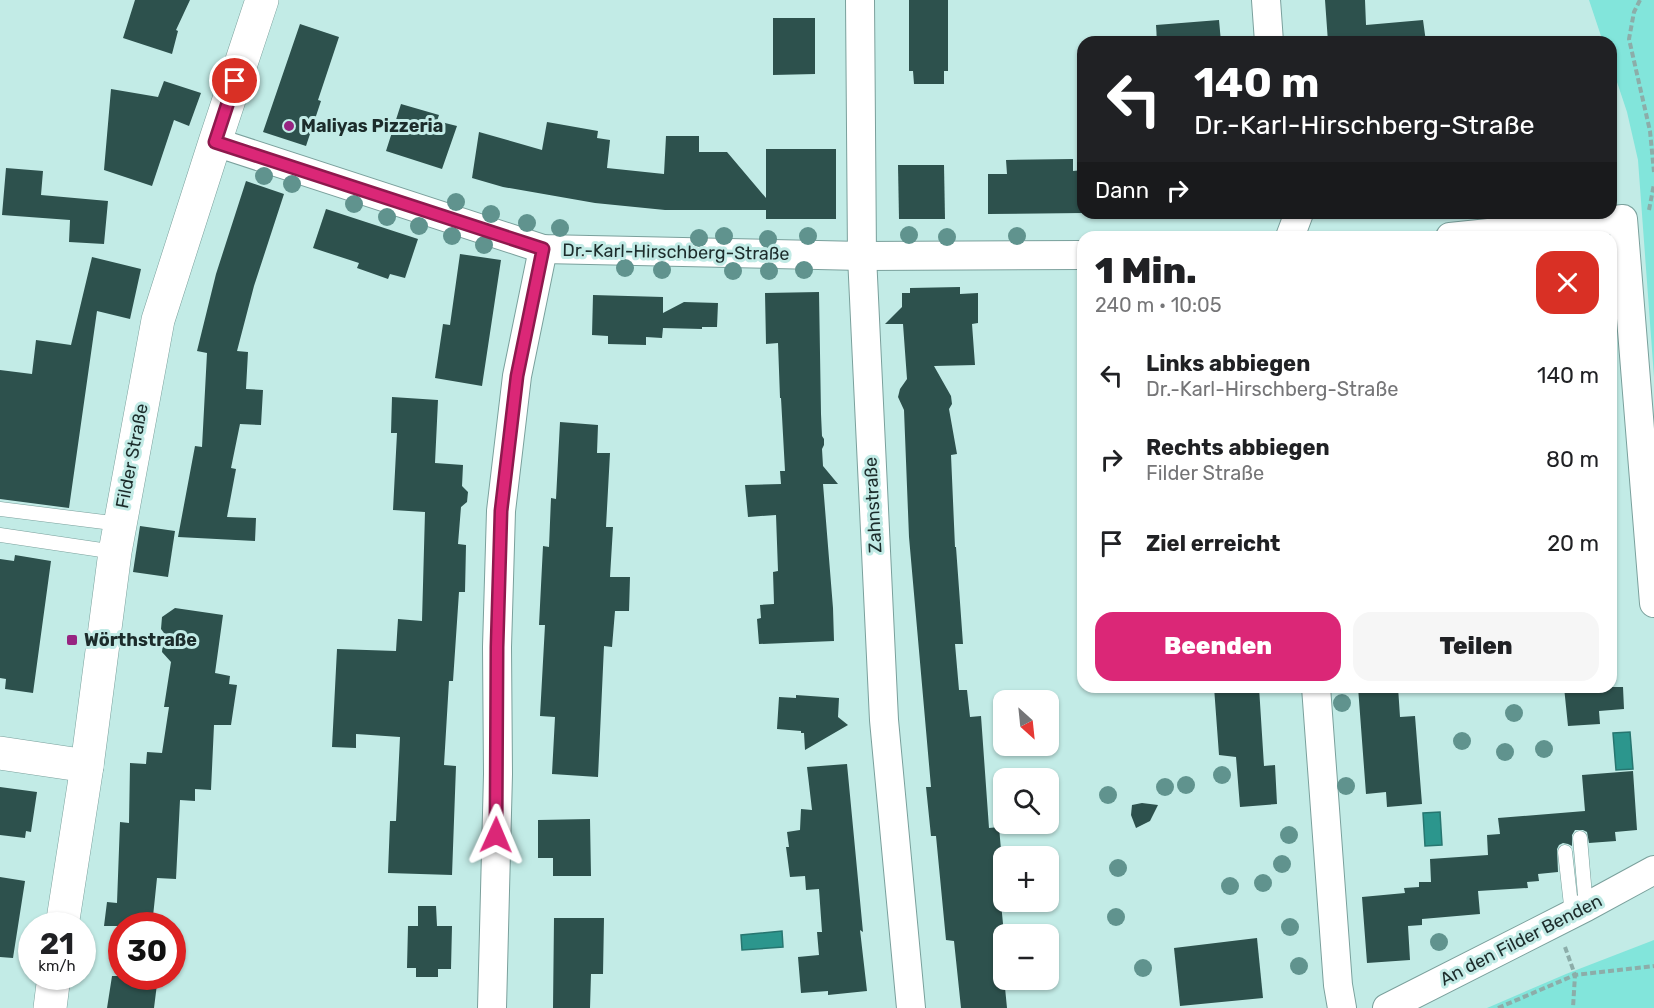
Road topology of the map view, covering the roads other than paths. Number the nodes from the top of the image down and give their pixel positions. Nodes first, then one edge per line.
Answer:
1 (262, 0) edge
2 (860, 0) edge
3 (1266, 0) edge
4 (1269, 36) edge
5 (215, 142) junction
6 (1509, 231) edge
7 (543, 249) junction
8 (1077, 255) edge
9 (862, 256) junction
10 (0, 509) edge
11 (0, 535) edge
12 (117, 538) junction
13 (1654, 603) edge
14 (1316, 693) edge
15 (0, 753) edge
16 (87, 766) junction
17 (1580, 838) dead end
18 (1565, 852) dead end
19 (1654, 870) edge
20 (1579, 911) junction
21 (64, 912) edge
22 (52, 990) edge
23 (50, 1008) edge
24 (492, 1008) edge
25 (911, 1008) edge
26 (1342, 1008) edge
27 (1387, 1008) edge

1 - 5 street, Filder Straße
2 - 9 street, Zahnstraße
3 - 4 street
5 - 7 street, Dr.-Karl-Hirschberg-Straße
5 - 12 street, Filder Straße
6 - 13 street
7 - 9 street, Dr.-Karl-Hirschberg-Straße
7 - 24 street
8 - 9 street, Dr.-Karl-Hirschberg-Straße
9 - 25 street, Zahnstraße
10 - 12 lane
11 - 12 lane
12 - 16 street, Filder Straße
14 - 26 street
15 - 16 street
16 - 21 street, Filder Straße
17 - 20 lane
18 - 20 lane
19 - 20 street, An den Filder Benden
20 - 27 street, An den Filder Benden
22 - 23 street

